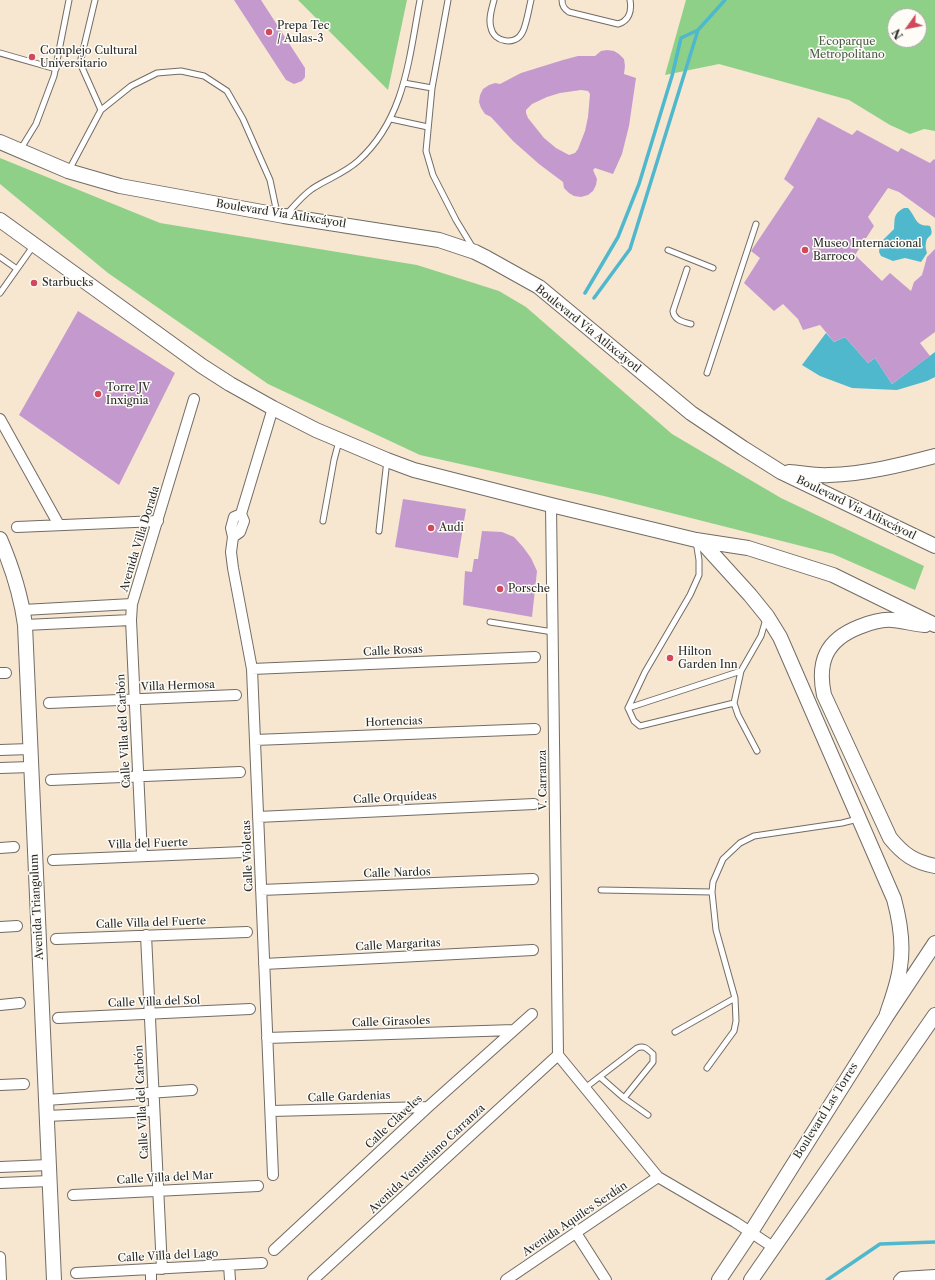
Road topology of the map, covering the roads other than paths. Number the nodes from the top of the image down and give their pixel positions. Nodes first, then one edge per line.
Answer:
1 (69, 0) edge
2 (95, 0) edge
3 (420, 0) edge
4 (448, 0) edge
5 (494, 0) edge
6 (531, 0) edge
7 (562, 0) edge
8 (630, 0) edge
9 (0, 53) edge
10 (56, 69) junction
11 (404, 84) junction
12 (432, 88) junction
13 (101, 110) junction
14 (391, 119) junction
15 (428, 127) junction
16 (0, 142) edge
17 (19, 151) junction
18 (68, 171) junction
19 (281, 215) junction
20 (0, 220) edge
21 (756, 224) dead end
22 (34, 245) junction
23 (668, 250) dead end
24 (475, 252) junction
25 (0, 257) edge
26 (17, 268) junction
27 (713, 268) dead end
28 (687, 269) dead end
29 (0, 293) edge
30 (691, 324) dead end
31 (707, 373) dead end
32 (194, 399) dead end
33 (273, 408) junction
34 (0, 419) edge
35 (339, 441) junction
36 (935, 456) edge
37 (387, 460) junction
38 (781, 472) junction
39 (551, 506) junction
40 (158, 521) junction
41 (323, 521) dead end
42 (59, 525) junction
43 (17, 527) dead end
44 (380, 531) dead end
45 (0, 539) edge
46 (699, 541) junction
47 (935, 546) edge
48 (132, 604) junction
49 (23, 610) junction
50 (767, 616) junction
51 (131, 620) junction
52 (490, 622) dead end
53 (25, 625) junction
54 (935, 626) edge
55 (553, 632) junction
56 (536, 657) dead end
57 (252, 669) junction
58 (741, 671) junction
59 (236, 695) dead end
60 (135, 699) junction
61 (49, 703) dead end
62 (734, 703) junction
63 (628, 708) junction
64 (535, 729) dead end
65 (255, 740) junction
66 (30, 748) junction
67 (0, 750) edge
68 (757, 751) dead end
69 (31, 767) junction
70 (0, 768) edge
71 (240, 772) dead end
72 (138, 776) junction
73 (51, 780) dead end
74 (534, 804) dead end
75 (258, 817) junction
76 (859, 819) junction
77 (14, 847) dead end
78 (0, 848) edge
79 (243, 852) dead end
80 (142, 856) junction
81 (53, 860) dead end
82 (935, 866) edge
83 (533, 879) dead end
84 (261, 890) junction
85 (601, 890) dead end
86 (712, 892) junction
87 (17, 926) dead end
88 (0, 927) edge
89 (247, 932) dead end
90 (146, 935) junction
91 (56, 939) dead end
92 (935, 943) edge
93 (532, 950) dead end
94 (264, 964) junction
95 (736, 998) junction
96 (20, 1003) dead end
97 (0, 1005) edge
98 (250, 1009) dead end
99 (150, 1014) junction
100 (532, 1014) dead end
101 (935, 1015) edge
102 (886, 1017) junction
103 (58, 1018) dead end
104 (514, 1030) junction
105 (674, 1032) dead end
106 (935, 1032) edge
107 (268, 1038) junction
108 (916, 1043) junction
109 (558, 1055) junction
110 (707, 1068) dead end
111 (600, 1077) junction
112 (24, 1084) dead end
113 (0, 1085) edge
114 (585, 1088) junction
115 (192, 1090) dead end
116 (153, 1092) junction
117 (624, 1098) junction
118 (46, 1100) junction
119 (428, 1107) junction
120 (154, 1111) junction
121 (271, 1111) junction
122 (648, 1115) dead end
123 (47, 1116) junction
124 (49, 1165) junction
125 (0, 1167) edge
126 (273, 1175) dead end
127 (658, 1177) junction
128 (50, 1181) junction
129 (0, 1183) edge
130 (258, 1186) dead end
131 (158, 1191) junction
132 (73, 1195) dead end
133 (751, 1232) junction
134 (576, 1233) junction
135 (773, 1247) junction
136 (274, 1250) dead end
137 (0, 1256) edge
138 (262, 1263) dead end
139 (229, 1265) junction
140 (151, 1269) junction
141 (162, 1269) junction
142 (76, 1273) dead end
143 (935, 1275) edge
144 (1, 1280) edge
145 (54, 1280) edge
146 (151, 1280) edge
147 (230, 1280) edge
148 (313, 1280) edge
149 (506, 1280) edge
150 (606, 1280) edge
151 (719, 1280) edge
152 (751, 1280) edge
153 (899, 1280) edge

1 - 10 lane
2 - 13 lane
3 - 11 lane
4 - 12 lane
5 - 6 lane
7 - 8 lane
9 - 10 lane
10 - 17 lane
11 - 12 lane
11 - 14 lane
12 - 15 lane
13 - 18 lane
13 - 19 lane
14 - 15 lane
14 - 19 lane
15 - 24 lane
16 - 17 main road, Boulevard Vía Atlixcáyotl
17 - 18 main road, Boulevard Vía Atlixcáyotl
18 - 19 main road, Boulevard Vía Atlixcáyotl
19 - 24 main road, Boulevard Vía Atlixcáyotl
20 - 22 main road
21 - 31 lane
22 - 26 lane
22 - 33 main road
23 - 27 lane
24 - 38 main road, Boulevard Vía Atlixcáyotl
25 - 26 lane
26 - 29 lane
28 - 30 lane
32 - 40 street, Avenida Villa Dorada
33 - 35 main road
33 - 57 street, Calle Violetas
34 - 42 street
35 - 37 main road
35 - 41 lane
36 - 38 main road
37 - 39 main road
37 - 44 lane
38 - 47 main road, Boulevard Vía Atlixcáyotl
39 - 46 main road
39 - 55 street, V. Carranza
40 - 42 street
40 - 48 street, Avenida Villa Dorada
42 - 43 street
45 - 49 main road, Avenida Triangulum
46 - 50 main road
46 - 54 main road
46 - 63 lane
48 - 49 street, Avenida Villa Dorada
48 - 51 street, Calle Villa del Carbón
49 - 53 main road, Avenida Triangulum
50 - 58 lane
50 - 76 main road
51 - 53 street
51 - 60 street, Calle Villa del Carbón
52 - 55 lane
53 - 66 main road, Avenida Triangulum
54 - 82 main road
55 - 109 street, V. Carranza
56 - 57 street, Calle Rosas
57 - 65 street, Calle Violetas
58 - 62 lane
58 - 63 lane
59 - 60 street, Villa Hermosa
60 - 61 street, Villa Hermosa
60 - 72 street, Calle Villa del Carbón
62 - 63 lane
62 - 68 lane
64 - 65 street, Hortencias
65 - 75 street, Calle Violetas
66 - 67 street
66 - 69 main road, Avenida Triangulum
69 - 70 street
69 - 118 main road, Avenida Triangulum
71 - 72 street
72 - 73 street
72 - 80 street, Calle Villa del Carbón
74 - 75 street, Calle Orquídeas
75 - 84 street, Calle Violetas
76 - 86 lane
76 - 102 main road
77 - 78 street
79 - 80 street, Villa del Fuerte
80 - 81 street, Villa del Fuerte
83 - 84 street, Calle Nardos
84 - 94 street, Calle Violetas
85 - 86 lane
86 - 95 lane
87 - 88 street
89 - 90 street, Calle Villa del Fuerte
90 - 91 street, Calle Villa del Fuerte
90 - 99 street, Calle Villa del Carbón
92 - 102 main road, Boulevard Las Torres
93 - 94 street, Calle Margaritas
94 - 107 street, Calle Violetas
95 - 105 lane
95 - 110 lane
96 - 97 street
98 - 99 street, Calle Villa del Sol
99 - 103 street, Calle Villa del Sol
99 - 116 street, Calle Villa del Carbón
100 - 104 street, Calle Claveles
101 - 108 main road
102 - 133 main road, Boulevard Las Torres
104 - 107 street, Calle Girasoles
104 - 119 street, Calle Claveles
106 - 108 main road
107 - 121 street, Calle Violetas
108 - 135 main road
109 - 114 street
109 - 148 street, Avenida Venustiano Carranza
111 - 114 lane
111 - 117 lane
111 - 117 lane
112 - 113 street
114 - 127 street
115 - 116 street
116 - 118 street
116 - 120 street, Calle Villa del Carbón
117 - 122 lane
118 - 123 main road, Avenida Triangulum
119 - 121 street, Calle Gardenias
119 - 136 street, Calle Claveles
120 - 123 street
120 - 131 street, Calle Villa del Carbón
121 - 126 street, Calle Violetas
123 - 124 main road, Avenida Triangulum
124 - 125 street
124 - 128 main road, Avenida Triangulum
127 - 133 street
127 - 134 street, Avenida Aquiles Serdán
128 - 129 street
128 - 145 main road, Avenida Triangulum
130 - 131 street, Calle Villa del Mar
131 - 132 street, Calle Villa del Mar
131 - 141 street, Calle Villa del Carbón
133 - 135 street
133 - 151 main road, Boulevard Las Torres
134 - 149 street, Avenida Aquiles Serdán
134 - 150 street
135 - 152 main road
137 - 144 street
138 - 139 street, Calle Villa del Lago
139 - 141 street, Calle Villa del Lago
139 - 147 street
140 - 141 street, Calle Villa del Lago
140 - 142 street, Calle Villa del Lago
140 - 146 street
143 - 153 street

